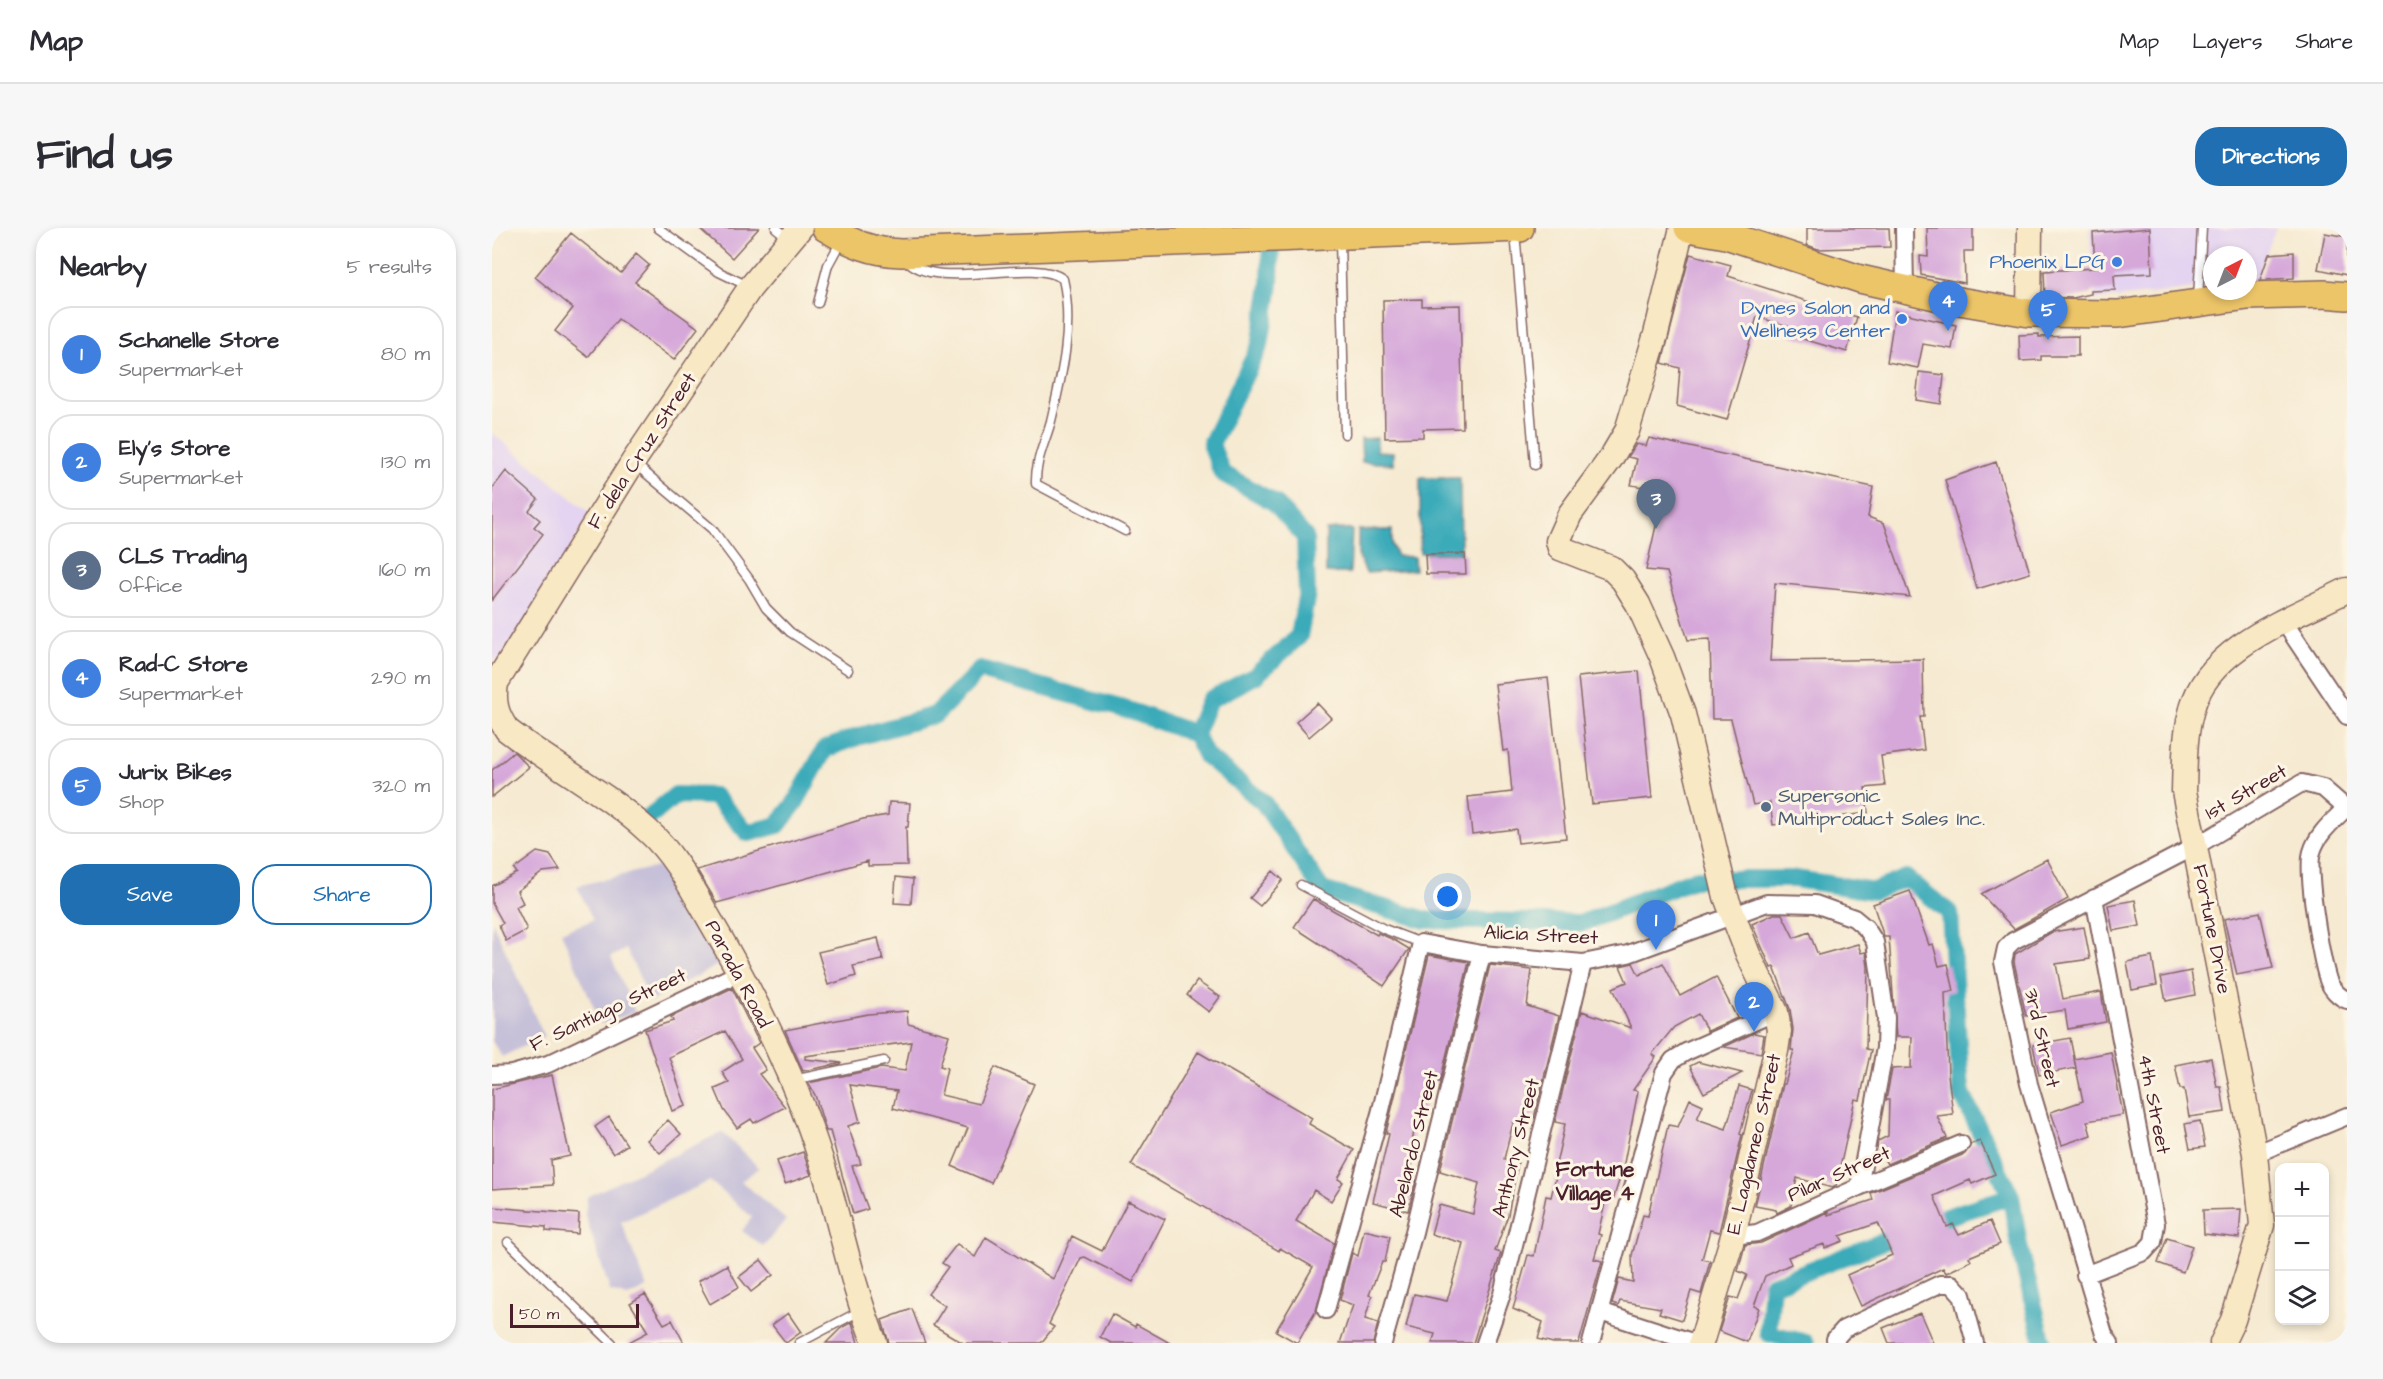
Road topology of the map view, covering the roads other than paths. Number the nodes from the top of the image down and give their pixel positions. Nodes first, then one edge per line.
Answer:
1 (658, 228) edge
2 (1515, 228) edge
3 (1520, 228) edge
4 (1682, 228) edge
5 (1688, 228) edge
6 (1904, 228) edge
7 (2030, 228) edge
8 (2202, 228) edge
9 (789, 232) edge
10 (834, 233) edge
11 (1333, 234) edge
12 (901, 253) junction
13 (750, 288) junction
14 (1905, 290) junction
15 (2347, 296) edge
16 (818, 303) dead end
17 (2198, 303) junction
18 (2029, 313) junction
19 (1345, 434) dead end
20 (633, 462) junction
21 (1535, 465) dead end
22 (1125, 531) dead end
23 (2347, 590) edge
24 (2284, 622) junction
25 (848, 670) dead end
26 (494, 681) edge
27 (2347, 716) edge
28 (2346, 808) edge
29 (2196, 846) junction
30 (1301, 885) dead end
31 (2094, 898) junction
32 (1729, 906) junction
33 (1421, 943) junction
34 (1482, 954) junction
35 (1583, 963) junction
36 (739, 973) junction
37 (2347, 1000) edge
38 (1776, 1012) junction
39 (884, 1060) dead end
40 (492, 1075) edge
41 (790, 1081) junction
42 (2347, 1116) edge
43 (1961, 1144) dead end
44 (2255, 1154) junction
45 (1859, 1187) junction
46 (1733, 1236) junction
47 (508, 1242) dead end
48 (2085, 1275) junction
49 (864, 1309) junction
50 (1326, 1310) dead end
51 (1600, 1312) junction
52 (612, 1343) edge
53 (799, 1343) edge
54 (875, 1343) edge
55 (1383, 1343) edge
56 (1485, 1343) edge
57 (1591, 1343) edge
58 (1695, 1343) edge
59 (1701, 1343) edge
60 (1836, 1343) edge
61 (1975, 1343) edge
62 (2110, 1343) edge
63 (2222, 1343) edge

1 - 13 lane
2 - 3 main road
2 - 11 main road
2 - 21 lane
4 - 32 street, E. Lagdameo Street
5 - 14 main road
6 - 14 street
7 - 18 street
8 - 17 lane
9 - 13 street, F. dela Cruz Street
10 - 12 main road
10 - 16 lane
11 - 12 main road
11 - 19 lane
12 - 22 lane
13 - 20 street, F. dela Cruz Street
14 - 18 main road
15 - 17 main road
17 - 18 main road
20 - 25 lane
20 - 26 street, F. dela Cruz Street
23 - 24 street, Fortune Drive
24 - 27 street
24 - 29 street, Fortune Drive
26 - 36 street, Parada Road
28 - 29 street, 1st Street
28 - 37 street
29 - 31 street, 3rd Street
29 - 44 street, Fortune Drive
30 - 33 lane
31 - 48 street, 4th Street
31 - 48 street, 3rd Street
32 - 35 street, Alicia Street
32 - 38 street, E. Lagdameo Street
32 - 45 street, Alicia Street
33 - 34 street, Alicia Street
33 - 50 street
34 - 35 street, Alicia Street
34 - 55 street, Abelardo Street
35 - 56 street, Anthony Street
36 - 40 street, F. Santiago Street
36 - 41 street, Parada Road
38 - 46 street, E. Lagdameo Street
38 - 51 street
39 - 41 lane
41 - 49 street, Parada Road
42 - 44 street
43 - 45 street, Pilar Street
44 - 63 street, Fortune Drive
45 - 46 street, Pilar Street
46 - 59 street, E. Lagdameo Street
47 - 52 lane
48 - 62 street, 3rd Street
49 - 53 lane
49 - 54 street, Parada Road
51 - 57 street
51 - 58 street
60 - 61 street

